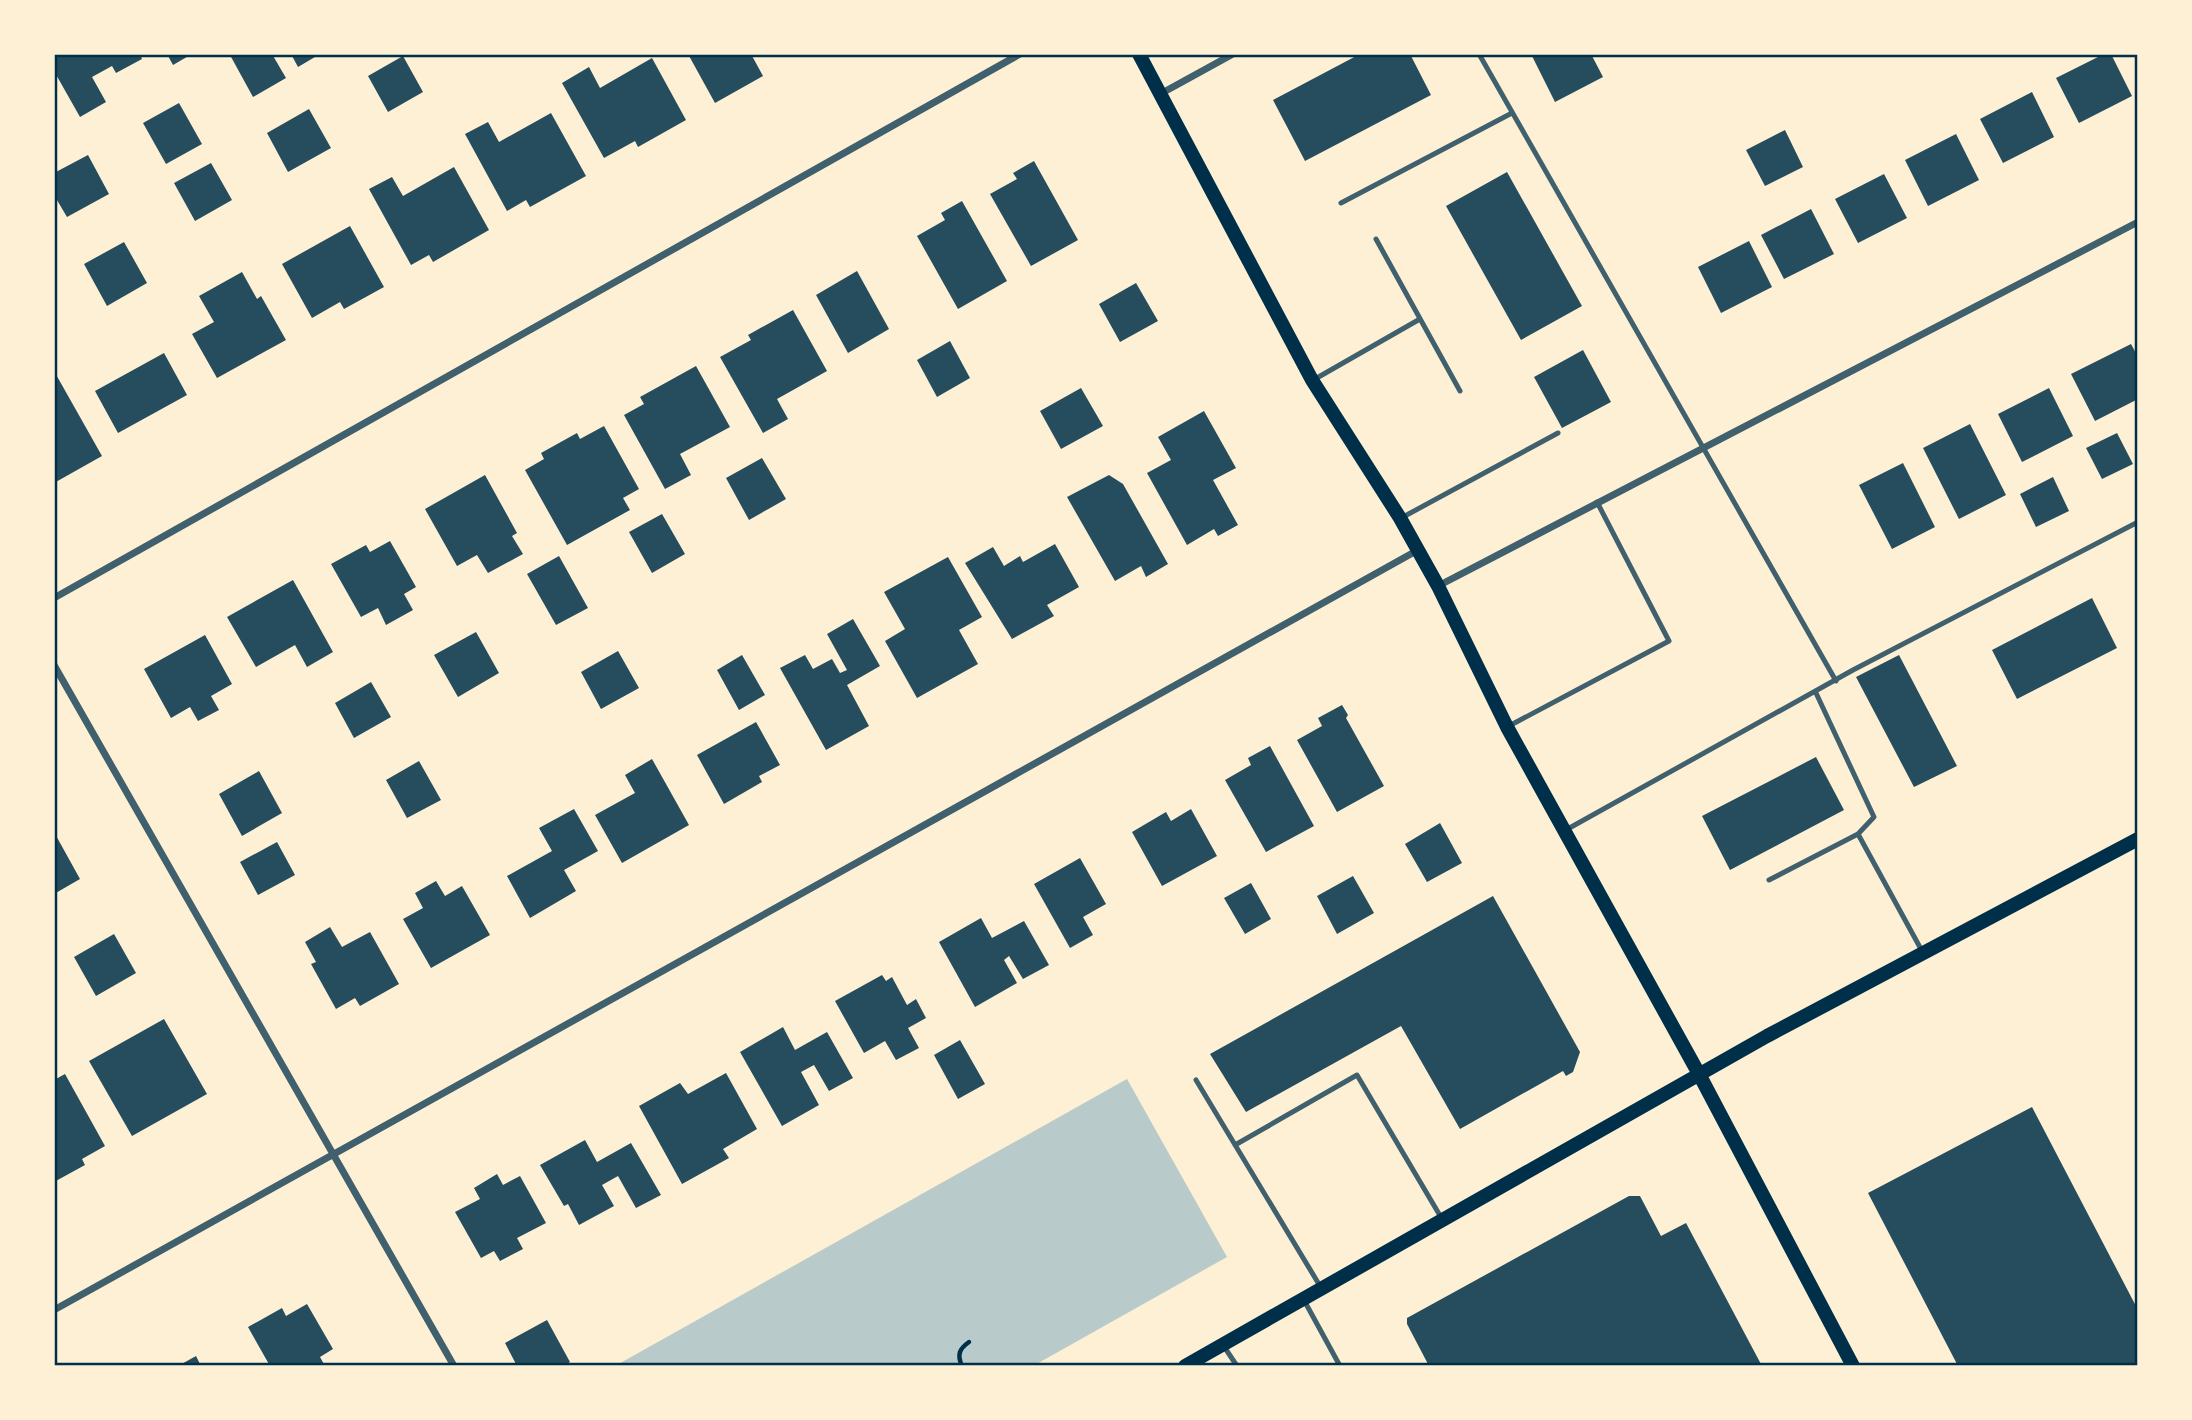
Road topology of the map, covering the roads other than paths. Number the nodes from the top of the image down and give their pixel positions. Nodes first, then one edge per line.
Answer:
1 (1020, 54) edge
2 (1139, 54) edge
3 (1233, 54) edge
4 (1479, 54) edge
5 (1162, 93) junction
6 (1512, 113) junction
7 (1340, 203) dead end
8 (2138, 222) edge
9 (1376, 239) dead end
10 (1420, 319) junction
11 (1312, 380) junction
12 (1460, 391) dead end
13 (1558, 433) dead end
14 (1703, 446) junction
15 (1597, 502) junction
16 (1400, 519) junction
17 (2138, 522) edge
18 (1418, 550) junction
19 (1438, 586) junction
20 (54, 597) edge
21 (54, 666) edge
22 (1836, 681) junction
23 (1816, 693) junction
24 (1507, 727) junction
25 (1564, 831) junction
26 (1858, 834) junction
27 (2138, 839) edge
28 (1769, 880) dead end
29 (1924, 954) junction
30 (1699, 1074) junction
31 (1196, 1080) dead end
32 (1235, 1145) junction
33 (333, 1154) junction
34 (1444, 1221) junction
35 (1321, 1289) junction
36 (1303, 1299) junction
37 (54, 1310) edge
38 (1223, 1345) junction
39 (454, 1366) edge
40 (1185, 1366) edge
41 (1237, 1366) edge
42 (1340, 1366) edge
43 (1853, 1366) edge

1 - 20 street
2 - 5 main road
3 - 5 street
4 - 6 lane
5 - 11 main road
6 - 7 lane
6 - 14 lane
8 - 14 street
9 - 10 lane
10 - 11 lane
10 - 12 lane
11 - 16 main road
13 - 16 lane
14 - 15 street
14 - 22 lane
15 - 19 street
15 - 24 lane
16 - 18 main road
17 - 22 lane
18 - 19 main road
18 - 33 street
19 - 24 main road
21 - 33 street
22 - 23 lane
23 - 25 lane
23 - 26 lane
24 - 25 main road
25 - 30 main road
26 - 28 lane
26 - 29 lane
27 - 29 main road
29 - 30 main road
30 - 34 main road
30 - 43 main road
31 - 32 lane
32 - 34 lane
32 - 35 lane
33 - 37 street
33 - 39 street
34 - 35 main road
35 - 36 main road
36 - 38 main road
36 - 42 lane
38 - 40 main road
38 - 41 lane

